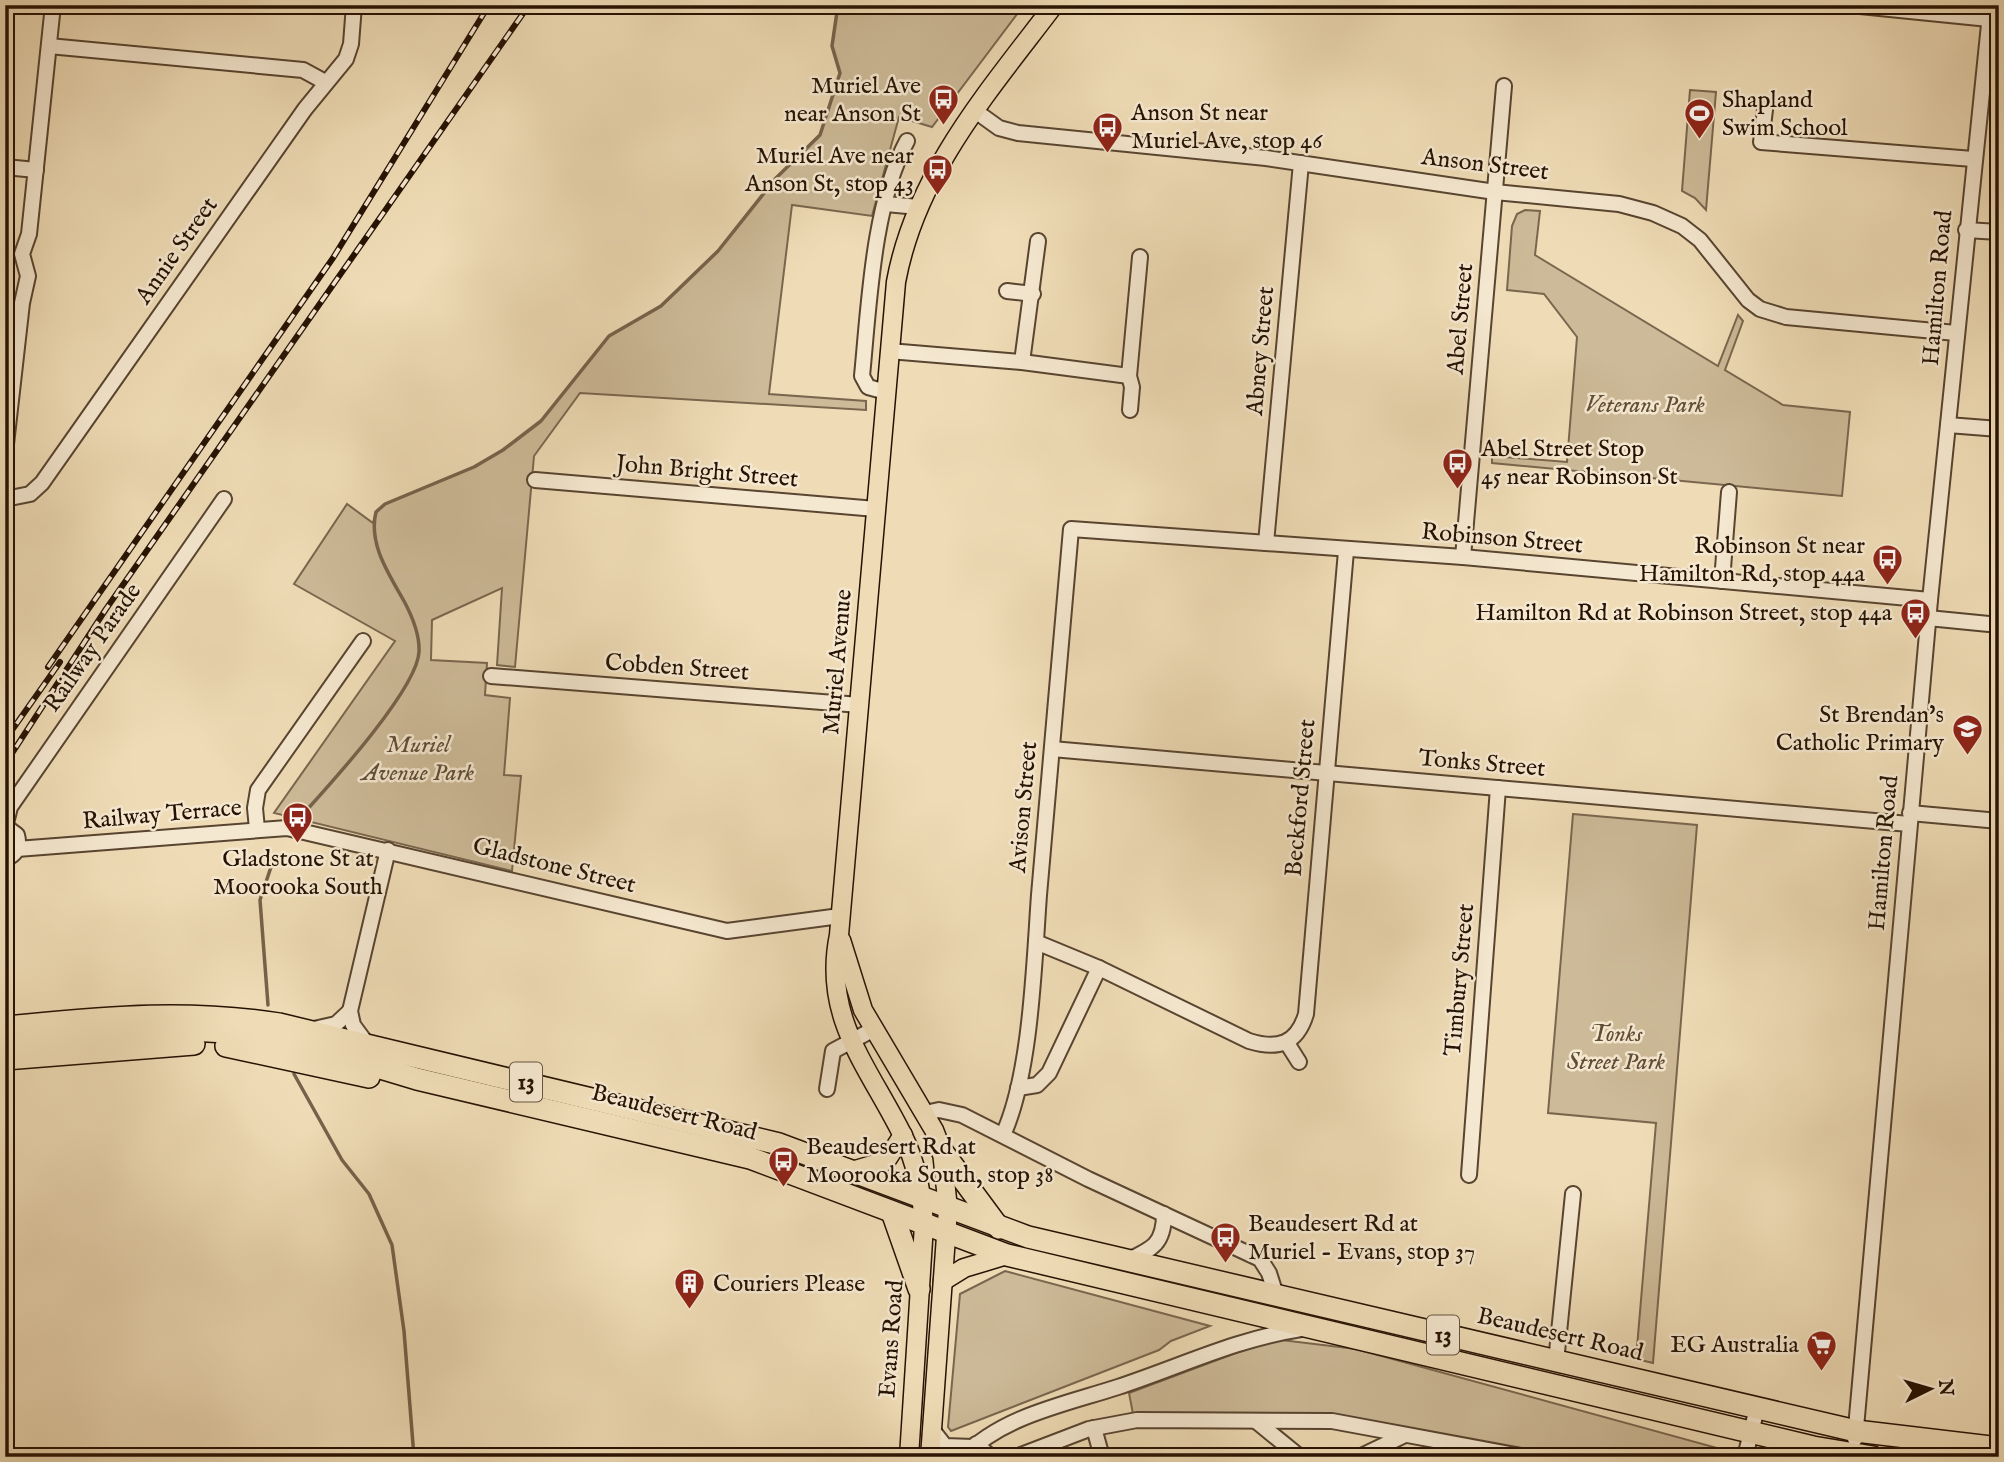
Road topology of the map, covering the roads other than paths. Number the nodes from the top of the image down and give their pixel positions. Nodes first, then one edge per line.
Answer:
1 (53, 5) edge
2 (354, 5) edge
3 (1054, 5) edge
4 (1850, 5) edge
5 (1990, 12) edge
6 (49, 46) junction
7 (325, 82) junction
8 (1504, 86) dead end
9 (974, 110) junction
10 (1765, 110) dead end
11 (907, 141) dead end
12 (1973, 159) junction
13 (1301, 163) junction
14 (5, 167) edge
15 (36, 170) junction
16 (1495, 192) junction
17 (886, 204) junction
18 (918, 207) junction
19 (1966, 230) junction
20 (1999, 232) edge
21 (1038, 241) dead end
22 (1140, 257) dead end
23 (1006, 291) dead end
24 (1033, 294) junction
25 (1956, 333) junction
26 (889, 351) junction
27 (1022, 362) junction
28 (1129, 376) junction
29 (886, 392) junction
30 (1129, 410) dead end
31 (1948, 425) junction
32 (1999, 429) edge
33 (5, 453) edge
34 (535, 480) dead end
35 (1729, 492) dead end
36 (5, 499) edge
37 (224, 499) dead end
38 (876, 509) junction
39 (1071, 529) joint
40 (1266, 543) junction
41 (1346, 551) junction
42 (1463, 557) junction
43 (1722, 580) junction
44 (1930, 600) junction
45 (1928, 618) junction
46 (1999, 625) edge
47 (363, 641) dead end
48 (491, 676) dead end
49 (860, 705) junction
50 (1052, 749) junction
51 (1326, 773) junction
52 (1498, 788) junction
53 (1910, 818) junction
54 (1999, 821) edge
55 (5, 827) edge
56 (257, 829) junction
57 (17, 849) junction
58 (388, 850) junction
59 (5, 859) edge
60 (841, 916) junction
61 (839, 935) junction
62 (1035, 942) junction
63 (1100, 968) junction
64 (350, 1011) junction
65 (5, 1027) edge
66 (874, 1029) junction
67 (303, 1035) junction
68 (850, 1041) junction
69 (5, 1042) edge
70 (1287, 1043) junction
71 (367, 1044) junction
72 (5, 1059) edge
73 (1299, 1062) dead end
74 (417, 1079) junction
75 (1018, 1088) junction
76 (827, 1089) dead end
77 (925, 1113) junction
78 (903, 1135) junction
79 (1003, 1135) junction
80 (942, 1151) junction
81 (852, 1171) junction
82 (1469, 1175) dead end
83 (1573, 1194) dead end
84 (922, 1199) junction
85 (948, 1209) junction
86 (892, 1212) junction
87 (1164, 1214) junction
88 (924, 1225) junction
89 (999, 1228) junction
90 (947, 1234) junction
91 (1007, 1255) junction
92 (1128, 1260) junction
93 (943, 1281) junction
94 (919, 1289) junction
95 (1276, 1295) junction
96 (1316, 1327) junction
97 (1556, 1362) junction
98 (1757, 1408) junction
99 (1256, 1421) junction
100 (931, 1428) junction
101 (1094, 1428) junction
102 (1856, 1431) junction
103 (1752, 1432) junction
104 (1406, 1434) junction
105 (1999, 1448) edge
106 (968, 1452) edge
107 (1863, 1455) edge
108 (1522, 1456) edge
109 (909, 1457) edge
110 (930, 1457) edge
111 (991, 1457) edge
112 (1016, 1457) edge
113 (1102, 1457) edge
114 (1300, 1457) edge
115 (1359, 1457) edge
116 (1745, 1457) edge

1 - 6 street
2 - 7 street, Annie Street
3 - 9 main road, Muriel Avenue
4 - 5 street
5 - 12 street, Hamilton Road
6 - 7 street
6 - 15 street
7 - 36 street, Annie Street
8 - 16 street, Abel Street
9 - 13 street, Anson Street
9 - 18 main road, Muriel Avenue
10 - 12 street
11 - 17 street
12 - 19 street, Hamilton Road
13 - 16 street, Anson Street
13 - 40 street, Abney Street
14 - 15 street
15 - 33 street
16 - 25 street, Anson Street
16 - 42 street, Abel Street
17 - 18 street
17 - 29 street
18 - 26 main road, Muriel Avenue
19 - 20 street
19 - 25 street, Hamilton Road
21 - 24 street
22 - 28 street
23 - 24 street
24 - 27 street
25 - 31 street, Hamilton Road
26 - 27 street
26 - 29 main road, Muriel Avenue
27 - 28 street
28 - 30 street
29 - 38 main road, Muriel Avenue
31 - 32 street
31 - 44 street, Hamilton Road
34 - 38 street, John Bright Street
35 - 43 street
37 - 55 street, Railway Parade
38 - 49 main road, Muriel Avenue
39 - 40 street, Robinson Street
39 - 50 street, Avison Street
40 - 41 street, Robinson Street
41 - 42 street, Robinson Street
41 - 51 street, Beckford Street
42 - 43 street, Robinson Street
43 - 44 street, Robinson Street
44 - 45 street, Hamilton Road
45 - 46 street
45 - 53 street, Hamilton Road
47 - 56 street, Railway Terrace
48 - 49 street, Cobden Street
49 - 60 main road, Muriel Avenue
50 - 51 street, Tonks Street
50 - 62 street, Avison Street
51 - 52 street, Tonks Street
51 - 70 street, Beckford Street
52 - 53 street, Tonks Street
52 - 82 street, Timbury Street
53 - 54 street, Tonks Street
53 - 102 street, Hamilton Road
55 - 57 street
56 - 57 street, Railway Terrace
56 - 58 street, Gladstone Street
57 - 59 street
58 - 60 street, Gladstone Street
58 - 64 street
60 - 61 main road, Muriel Avenue
61 - 66 main road, Muriel Avenue
61 - 68 main road, Muriel Avenue
62 - 63 street
62 - 75 street, Avison Street
63 - 70 street
63 - 75 street
64 - 67 street
64 - 71 street
65 - 67 highway, Beaudesert Road / 13
66 - 68 street
66 - 77 main road, Muriel Avenue
67 - 69 highway, Beaudesert Road / 13
67 - 71 highway, Beaudesert Road / 13
67 - 74 highway, Beaudesert Road / 13
68 - 76 street
68 - 78 main road, Muriel Avenue
70 - 73 street
71 - 81 highway, Beaudesert Road / 13
72 - 74 highway
74 - 86 highway, Beaudesert Road / 13
75 - 79 street, Avison Street
77 - 79 street
77 - 80 main road, Muriel Avenue
78 - 81 main road
78 - 84 main road, Muriel Avenue
79 - 87 street
80 - 85 main road, Muriel Avenue
80 - 89 highway
81 - 84 highway, Beaudesert Road / 13
83 - 97 street
84 - 85 highway, Beaudesert Road / 13
84 - 88 main road, Muriel Avenue
85 - 89 highway, Beaudesert Road / 13
85 - 90 main road, Muriel Avenue
86 - 88 highway, Beaudesert Road / 13
86 - 94 highway
87 - 92 street
87 - 95 street
88 - 90 highway, Beaudesert Road / 13
88 - 94 main road, Evans Road
89 - 92 highway, Beaudesert Road / 13
90 - 91 highway, Beaudesert Road / 13
90 - 93 main road, Evans Road
91 - 93 main road
91 - 96 highway, Beaudesert Road / 13
92 - 95 highway, Beaudesert Road / 13
93 - 100 main road, Evans Road
94 - 109 main road, Evans Road
95 - 97 highway, Beaudesert Road / 13
96 - 103 highway, Beaudesert Road / 13
96 - 106 street, Beaudesert Road
97 - 98 highway, Beaudesert Road / 13
98 - 102 highway, Beaudesert Road / 13
98 - 103 street
99 - 101 street
99 - 104 street
99 - 114 street
100 - 106 street
100 - 110 main road, Evans Road
101 - 112 street
101 - 113 street
102 - 105 highway, Beaudesert Road / 13
102 - 107 street, Hamilton Road
103 - 107 highway, Beaudesert Road / 13
103 - 116 street
104 - 108 street
104 - 115 street
106 - 111 street

